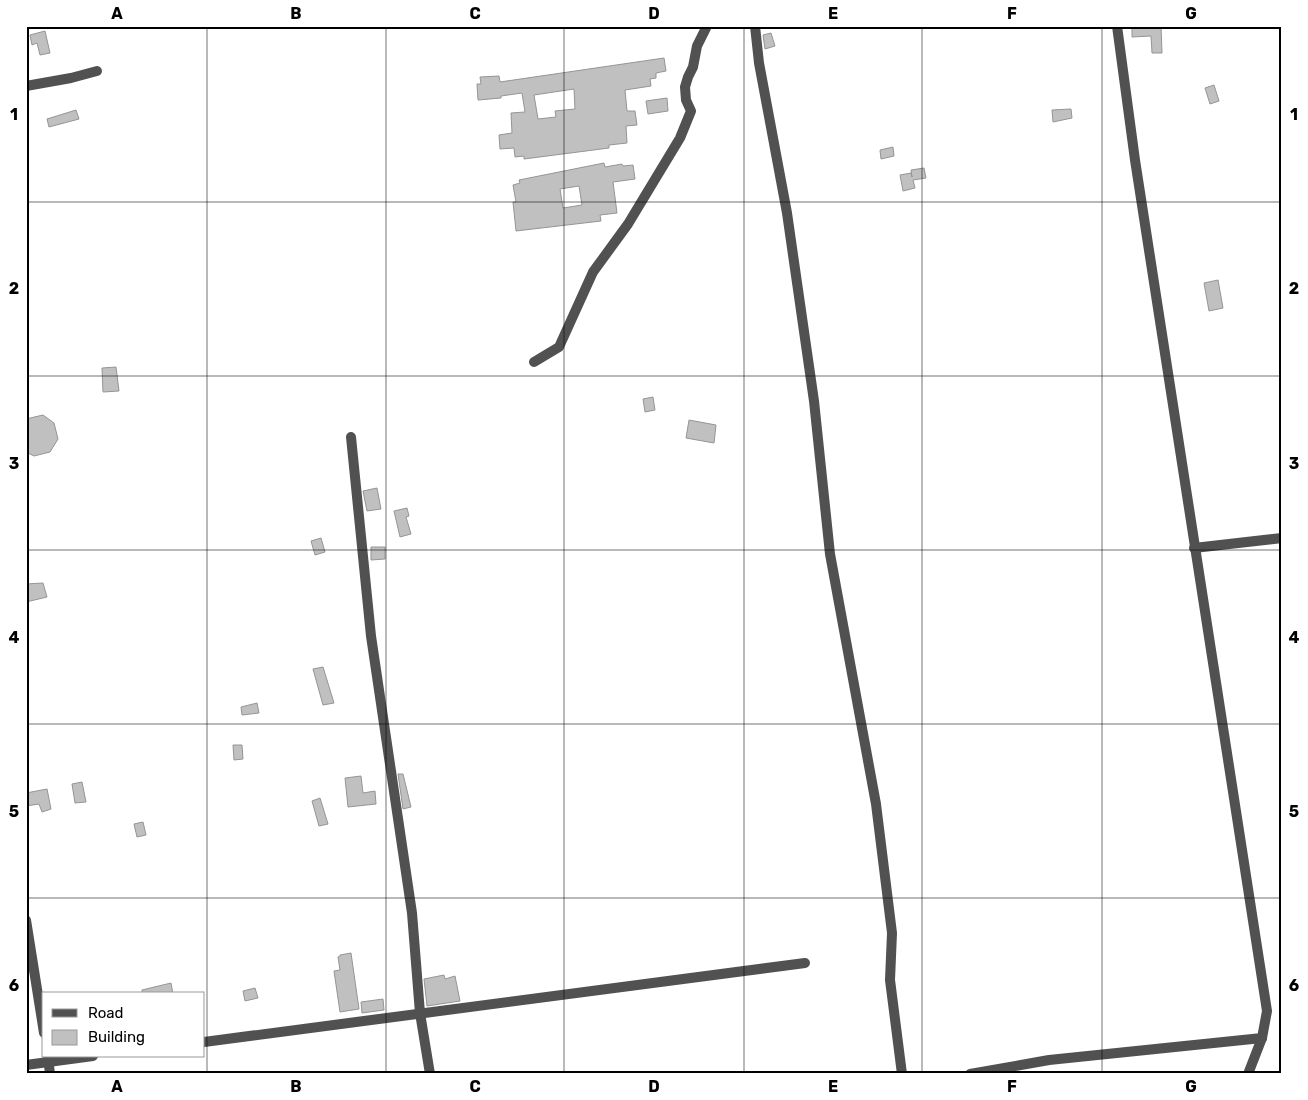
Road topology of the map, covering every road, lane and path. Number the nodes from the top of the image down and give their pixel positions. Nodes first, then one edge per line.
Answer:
1 (707, 26) edge
2 (755, 26) edge
3 (1117, 26) edge
4 (97, 71) dead end
5 (26, 86) edge
6 (534, 362) dead end
7 (351, 437) dead end
8 (1282, 538) edge
9 (1194, 548) junction
10 (26, 920) edge
11 (806, 963) dead end
12 (420, 1014) junction
13 (42, 1020) edge
14 (1262, 1038) junction
15 (205, 1042) edge
16 (63, 1058) edge
17 (48, 1059) edge
18 (26, 1065) edge
19 (50, 1074) edge
20 (430, 1074) edge
21 (902, 1074) edge
22 (970, 1074) edge
23 (1248, 1074) edge

1 - 6 street
2 - 21 street
3 - 9 street
4 - 5 street
7 - 12 street
8 - 9 street
9 - 14 street
10 - 13 street
11 - 12 street
12 - 15 street
12 - 20 street
14 - 22 street
14 - 23 street
16 - 17 street
17 - 18 street
17 - 19 street

